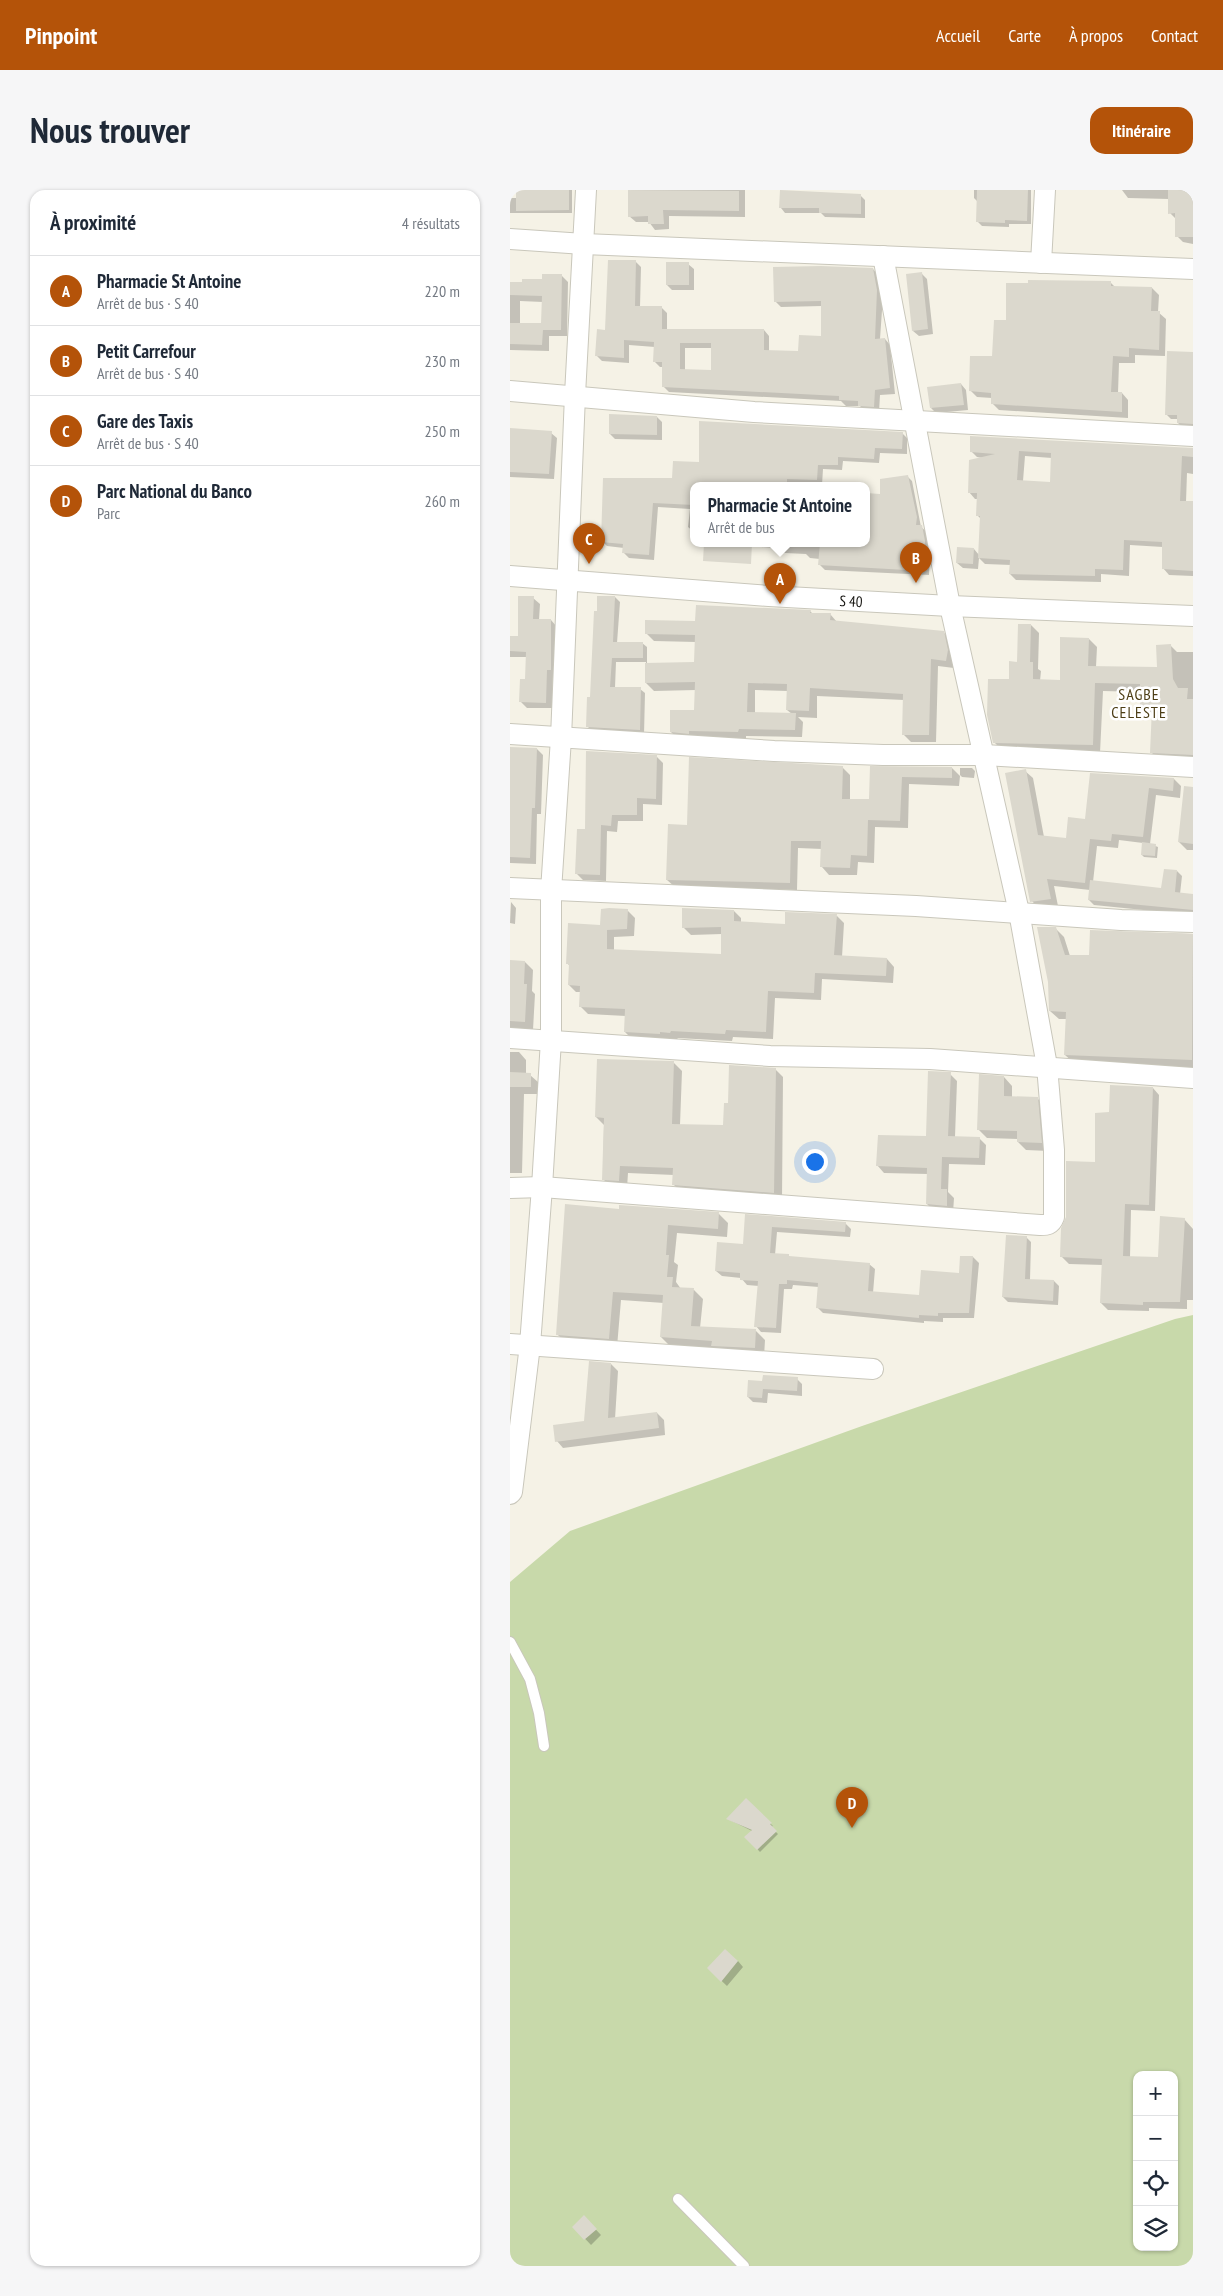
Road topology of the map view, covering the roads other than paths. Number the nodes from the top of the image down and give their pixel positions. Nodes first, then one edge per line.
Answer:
1 (586, 190) edge
2 (1045, 190) edge
3 (510, 239) edge
4 (584, 244) junction
5 (883, 256) junction
6 (1041, 264) junction
7 (1193, 269) edge
8 (510, 391) edge
9 (575, 395) junction
10 (916, 420) junction
11 (1193, 436) edge
12 (510, 576) edge
13 (569, 579) junction
14 (950, 606) junction
15 (1193, 616) edge
16 (510, 734) edge
17 (561, 738) junction
18 (984, 755) junction
19 (1193, 767) edge
20 (510, 888) edge
21 (551, 890) junction
22 (1019, 912) junction
23 (1193, 922) edge
24 (510, 1038) edge
25 (551, 1040) junction
26 (1047, 1066) junction
27 (1193, 1078) edge
28 (542, 1187) junction
29 (510, 1188) edge
30 (520, 1345) edge
31 (873, 1369) dead end
32 (510, 1494) edge
33 (510, 1642) edge
34 (544, 1746) dead end
35 (678, 2199) dead end
36 (744, 2266) edge

1 - 4 street
2 - 6 street
3 - 4 street
4 - 5 street
4 - 9 street
5 - 6 street
5 - 10 street
6 - 7 street
8 - 9 street
9 - 10 street
9 - 13 street
10 - 11 street
10 - 14 street
12 - 13 street, S 40
13 - 14 street, S 40
13 - 17 street
14 - 15 street, S 40
14 - 18 street
16 - 17 street
17 - 18 street
17 - 21 street
18 - 19 street
18 - 22 street
20 - 21 street
21 - 22 street
21 - 25 street
22 - 23 street
22 - 26 street
24 - 25 street
25 - 26 street
25 - 28 street
26 - 27 street
26 - 28 street
28 - 29 street
28 - 30 street
30 - 31 street
30 - 32 street
33 - 34 lane
35 - 36 lane

